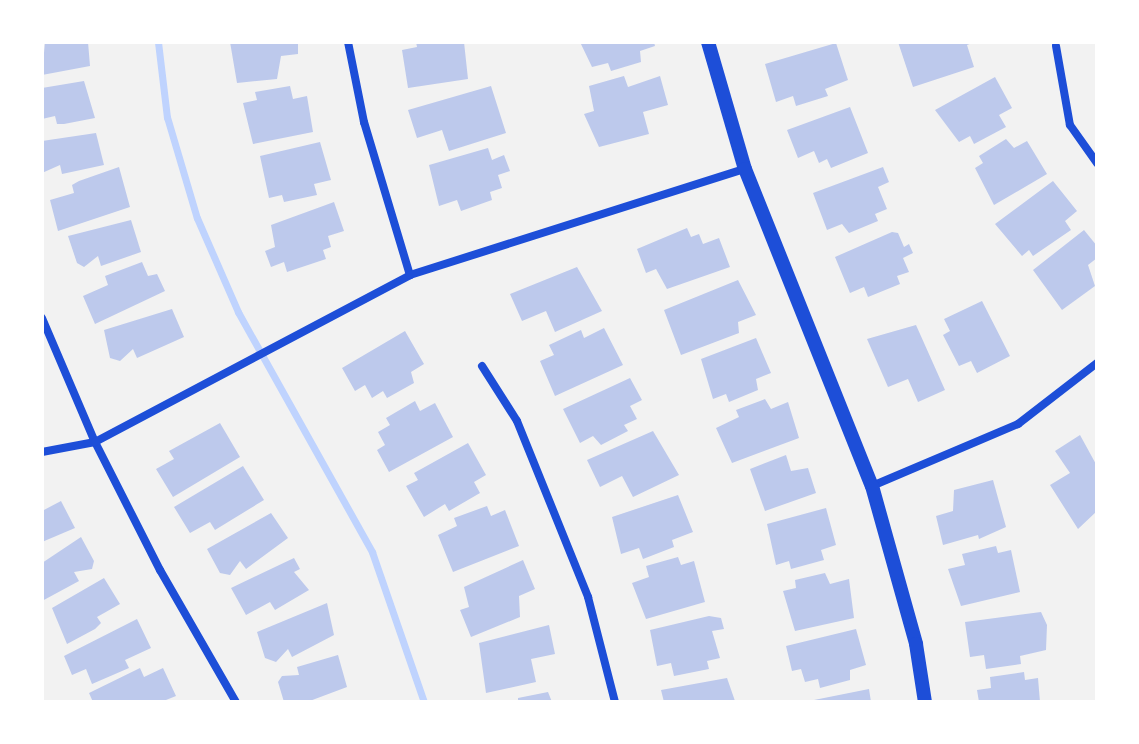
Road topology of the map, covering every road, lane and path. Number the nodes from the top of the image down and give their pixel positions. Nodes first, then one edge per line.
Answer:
1 (348, 42) edge
2 (708, 42) edge
3 (1056, 46) dead end
4 (1097, 163) edge
5 (745, 169) junction
6 (410, 275) junction
7 (42, 318) edge
8 (1097, 363) edge
9 (482, 366) dead end
10 (95, 442) junction
11 (42, 452) edge
12 (872, 486) junction
13 (236, 702) edge
14 (615, 702) edge
15 (925, 702) edge

1 - 6 street
2 - 5 street
3 - 4 street
5 - 6 street
5 - 12 street
6 - 10 street
7 - 10 street
8 - 12 street
9 - 14 street
10 - 11 street
10 - 13 street
12 - 15 street

